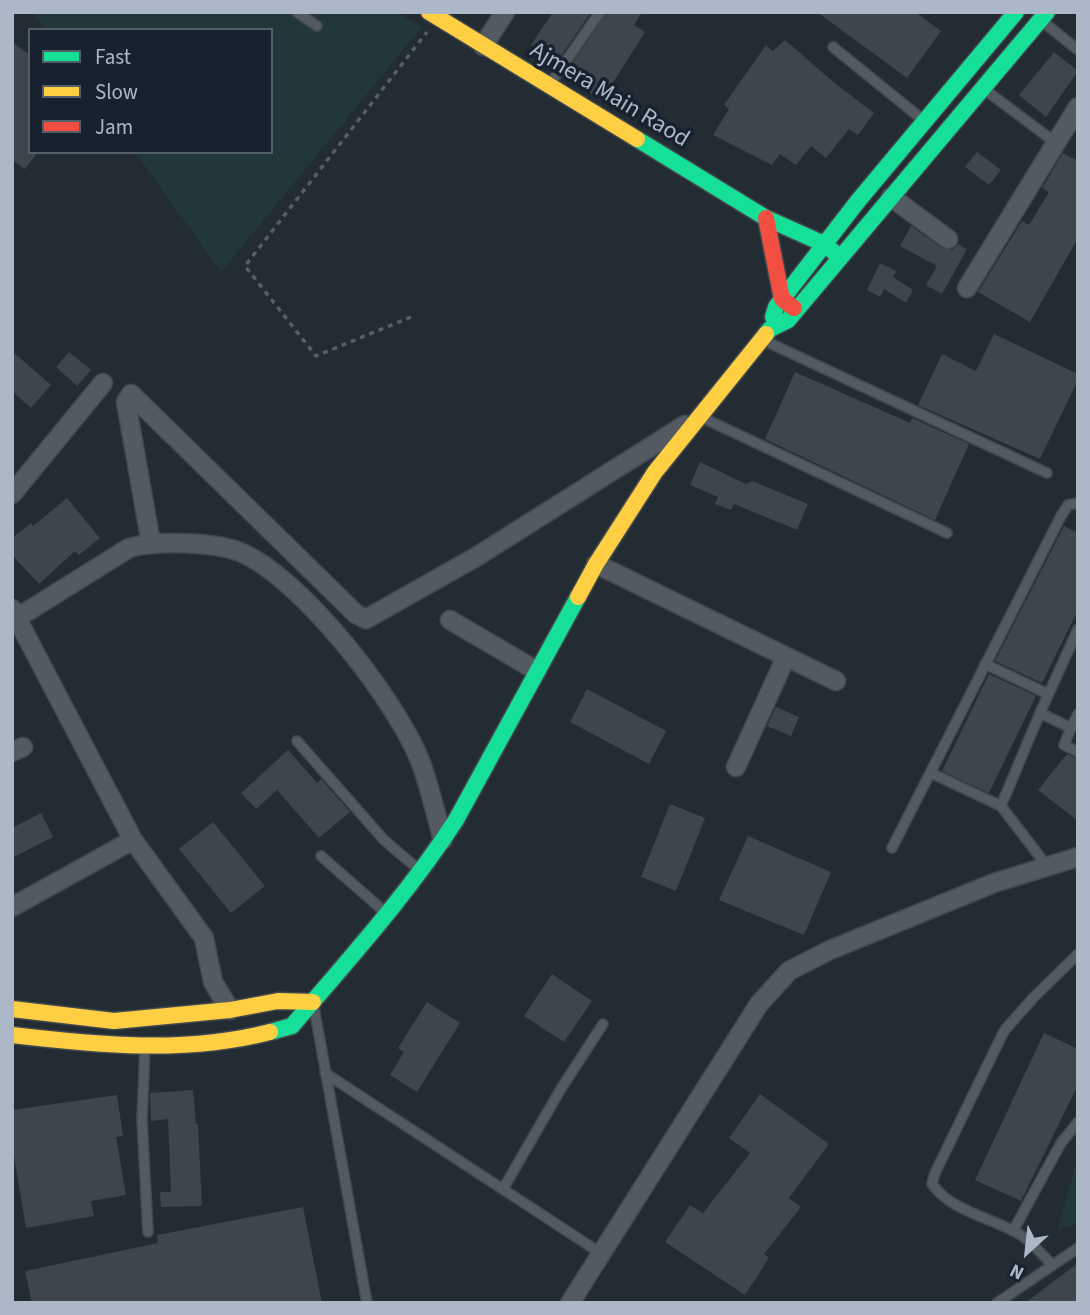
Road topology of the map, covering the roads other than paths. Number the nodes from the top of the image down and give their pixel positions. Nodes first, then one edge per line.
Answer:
1 (297, 12) edge
2 (505, 12) edge
3 (600, 12) edge
4 (1016, 12) edge
5 (433, 15) edge
6 (1044, 16) edge
7 (317, 26) dead end
8 (483, 46) junction
9 (833, 47) dead end
10 (1078, 50) edge
11 (549, 86) junction
12 (983, 88) junction
13 (1078, 107) edge
14 (925, 121) junction
15 (1056, 143) junction
16 (891, 197) junction
17 (766, 218) junction
18 (948, 239) dead end
19 (824, 244) junction
20 (840, 257) junction
21 (967, 288) dead end
22 (782, 299) junction
23 (797, 310) junction
24 (766, 334) junction
25 (103, 383) dead end
26 (700, 416) junction
27 (1047, 472) dead end
28 (12, 494) edge
29 (1078, 503) edge
30 (947, 533) dead end
31 (151, 543) junction
32 (596, 565) junction
33 (15, 613) edge
34 (450, 620) dead end
35 (1078, 629) edge
36 (786, 657) junction
37 (985, 664) junction
38 (537, 671) junction
39 (836, 681) dead end
40 (1048, 694) junction
41 (1040, 713) junction
42 (1078, 714) edge
43 (1071, 728) junction
44 (297, 741) dead end
45 (1078, 752) edge
46 (736, 767) dead end
47 (931, 773) junction
48 (1001, 806) junction
49 (133, 839) junction
50 (443, 840) junction
51 (892, 848) dead end
52 (321, 856) dead end
53 (1078, 857) edge
54 (1047, 867) junction
55 (421, 871) junction
56 (12, 907) edge
57 (387, 914) junction
58 (1078, 954) edge
59 (313, 1002) junction
60 (12, 1010) edge
61 (230, 1010) junction
62 (603, 1024) dead end
63 (12, 1035) edge
64 (145, 1045) junction
65 (325, 1073) junction
66 (1078, 1122) edge
67 (503, 1189) junction
68 (1013, 1231) junction
69 (148, 1233) dead end
70 (1078, 1248) edge
71 (602, 1254) junction
72 (1052, 1265) junction
73 (367, 1303) edge
74 (570, 1303) edge
75 (997, 1303) edge

1 - 7 lane
2 - 8 street
3 - 11 lane
4 - 14 main road
5 - 8 main road, Ajmera Main Raod
6 - 10 lane
6 - 12 main road
8 - 11 main road, Ajmera Main Raod
9 - 14 lane
11 - 17 main road, Ajmera Main Raod
12 - 15 lane
12 - 16 main road
13 - 15 street
14 - 19 main road
15 - 21 street
16 - 18 street
16 - 20 main road
17 - 19 main road, Ajmera Main Raod
17 - 22 main road
19 - 20 main road, Ajmera Main Raod
19 - 22 main road
20 - 23 main road
22 - 23 main road
22 - 24 main road
23 - 24 main road
24 - 26 main road
24 - 27 lane
25 - 28 street
26 - 30 lane
26 - 31 street
26 - 32 main road
29 - 37 lane
31 - 33 street
31 - 50 street
32 - 36 street
32 - 38 main road
33 - 49 street
34 - 38 street
35 - 40 lane
36 - 39 street
36 - 46 street
37 - 40 lane
37 - 47 lane
38 - 50 main road
40 - 41 lane
41 - 43 lane
41 - 48 lane
42 - 43 lane
43 - 45 lane
44 - 55 lane
47 - 48 lane
47 - 51 lane
48 - 54 lane
49 - 56 street
49 - 61 street
50 - 55 main road
52 - 57 lane
53 - 54 street
54 - 71 street
55 - 57 main road
57 - 59 main road
58 - 68 lane
59 - 61 main road
59 - 64 main road
59 - 65 lane
60 - 61 main road
62 - 67 lane
63 - 64 main road
64 - 69 lane
65 - 67 lane
65 - 73 lane
66 - 68 lane
67 - 71 lane
68 - 72 lane
70 - 72 lane
71 - 74 street
72 - 75 lane

